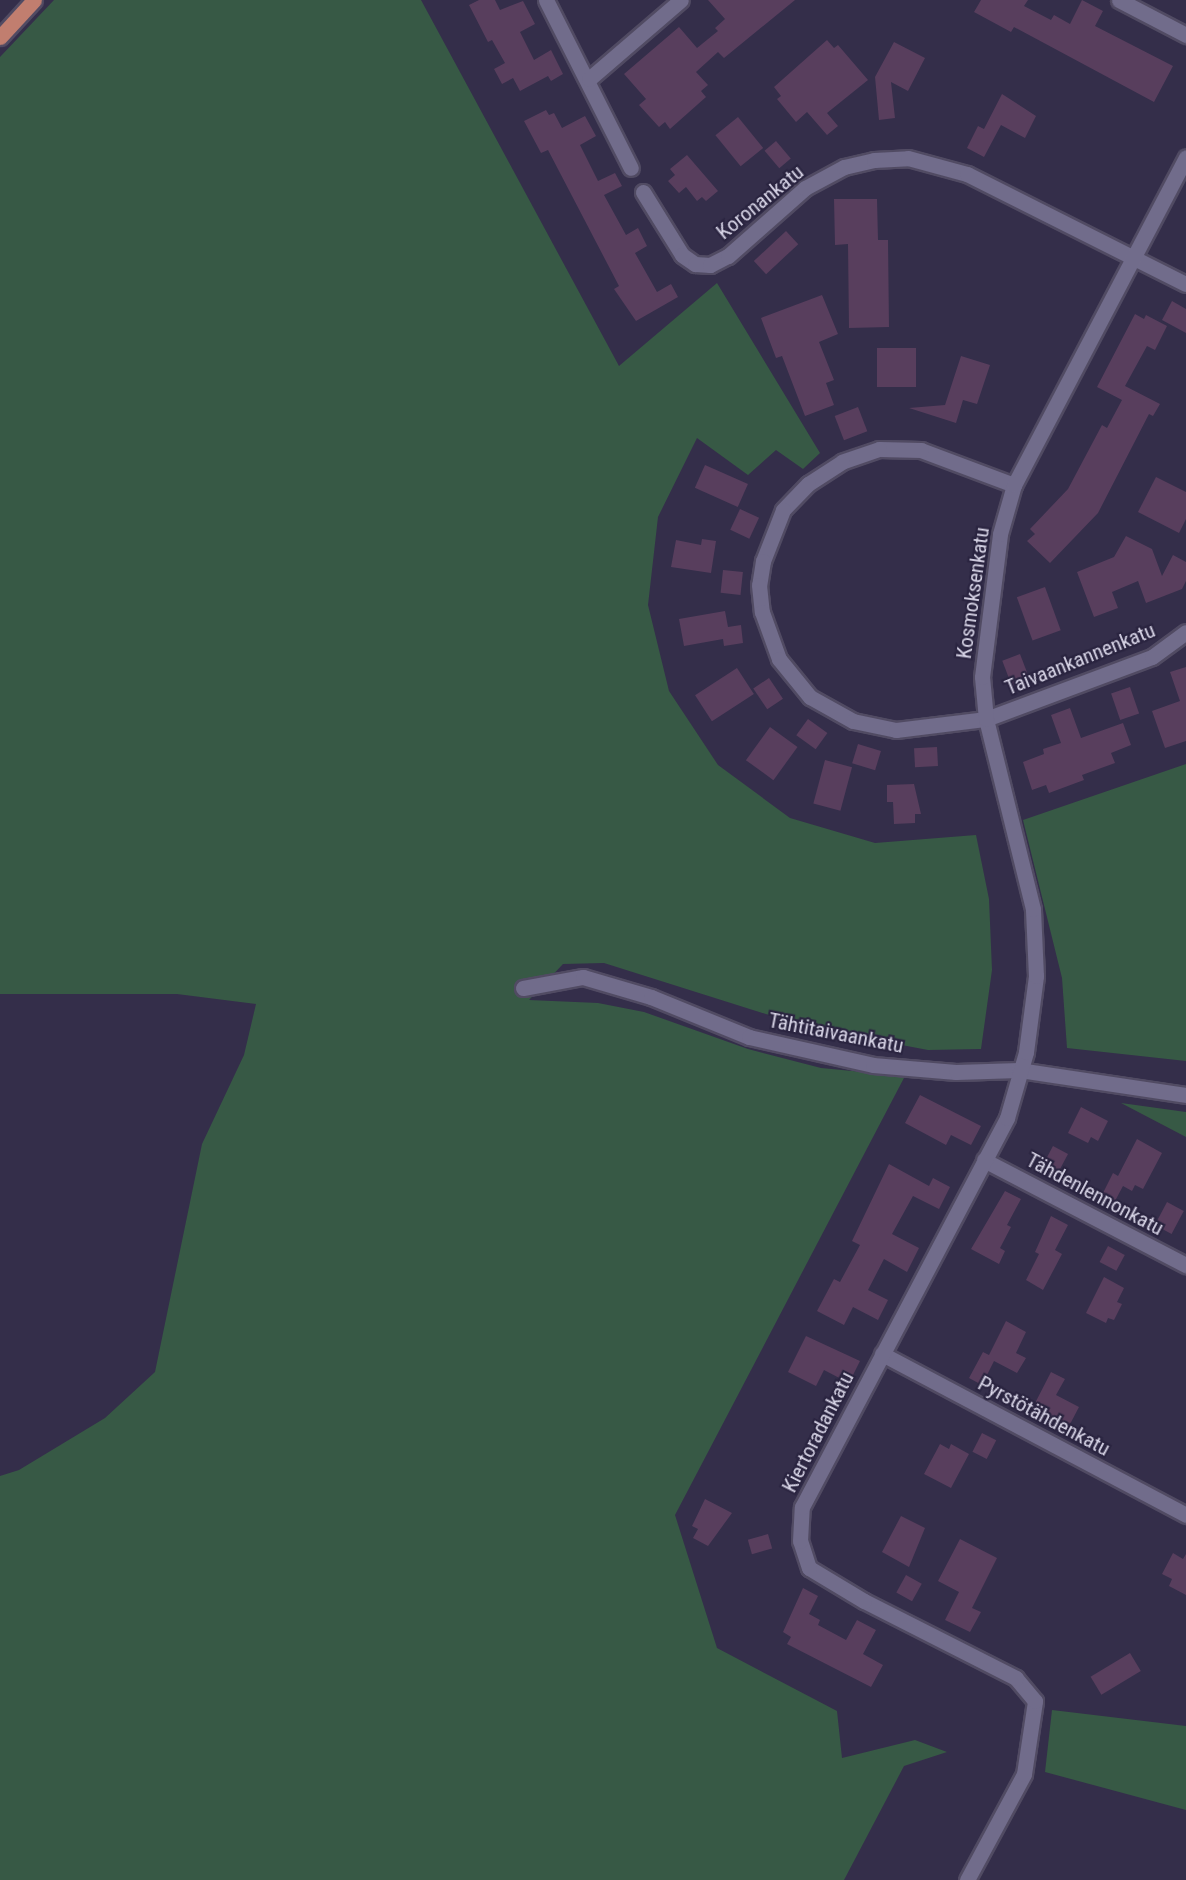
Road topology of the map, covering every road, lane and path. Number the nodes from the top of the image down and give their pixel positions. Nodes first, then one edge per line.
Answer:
1 (34, 0) edge
2 (546, 0) edge
3 (681, 0) edge
4 (1119, 0) edge
5 (1186, 35) edge
6 (0, 37) edge
7 (590, 79) junction
8 (1186, 157) edge
9 (631, 168) dead end
10 (643, 192) dead end
11 (1135, 256) junction
12 (1186, 284) edge
13 (1014, 485) junction
14 (1186, 632) edge
15 (986, 719) junction
16 (523, 988) dead end
17 (1019, 1070) junction
18 (1186, 1095) edge
19 (984, 1160) junction
20 (1186, 1265) edge
21 (882, 1354) junction
22 (1186, 1515) edge
23 (967, 1880) edge

1 - 6 main road
2 - 7 street
3 - 7 street
4 - 5 street
7 - 9 street
8 - 11 street, Kosmoksenkatu
10 - 11 street, Koronankatu
11 - 12 street
11 - 13 street, Kosmoksenkatu
13 - 15 street, Kosmoksenkatu
13 - 15 street, Taivaankannenkatu
14 - 15 street, Taivaankannenkatu
15 - 17 street, Kosmoksenkatu
16 - 17 street, Tähtitaivaankatu
17 - 18 street, Tähtitaivaankatu
17 - 19 street, Kiertoradankatu
19 - 20 street, Tähdenlennonkatu
19 - 21 street, Kiertoradankatu
21 - 22 street, Pyrstötähdenkatu
21 - 23 street, Kiertoradankatu

